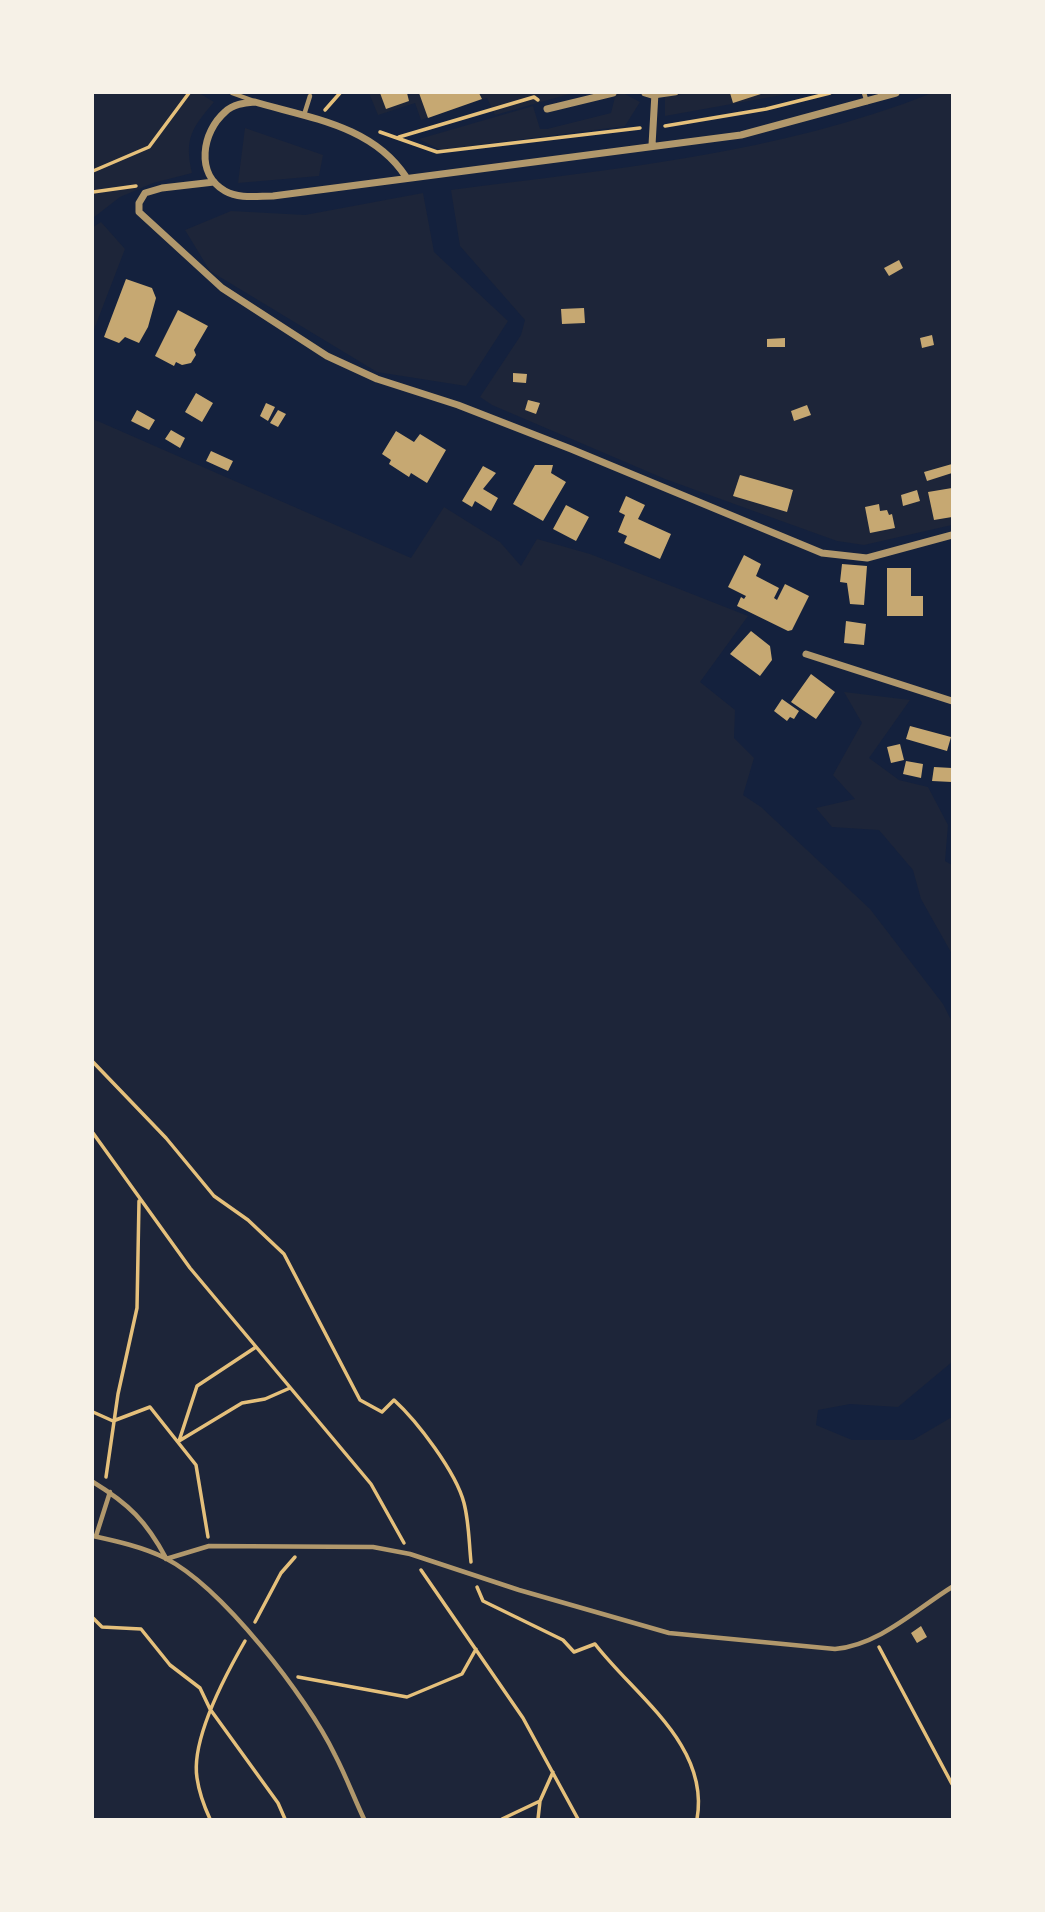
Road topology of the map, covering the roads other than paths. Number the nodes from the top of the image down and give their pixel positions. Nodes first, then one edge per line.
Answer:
1 (232, 93) edge
2 (613, 93) edge
3 (645, 93) edge
4 (676, 93) edge
5 (864, 93) edge
6 (897, 93) edge
7 (655, 94) edge
8 (310, 96) dead end
9 (255, 102) junction
10 (868, 103) junction
11 (547, 109) road end
12 (304, 116) junction
13 (652, 145) junction
14 (406, 177) junction
15 (214, 182) junction
16 (952, 535) edge
17 (806, 654) dead end
18 (952, 701) edge
19 (93, 1482) edge
20 (110, 1493) junction
21 (94, 1536) edge
22 (166, 1559) junction
23 (952, 1587) edge
24 (364, 1819) edge

1 - 9 lane
2 - 11 street
3 - 7 street
4 - 7 lane
5 - 10 lane
6 - 10 street
7 - 13 street
8 - 12 lane
9 - 12 street
9 - 15 street
10 - 13 street
12 - 14 street
13 - 14 street
14 - 15 street
15 - 16 street
17 - 18 street
19 - 20 lane
20 - 21 lane
20 - 22 lane
21 - 22 lane
22 - 23 lane
22 - 24 lane

